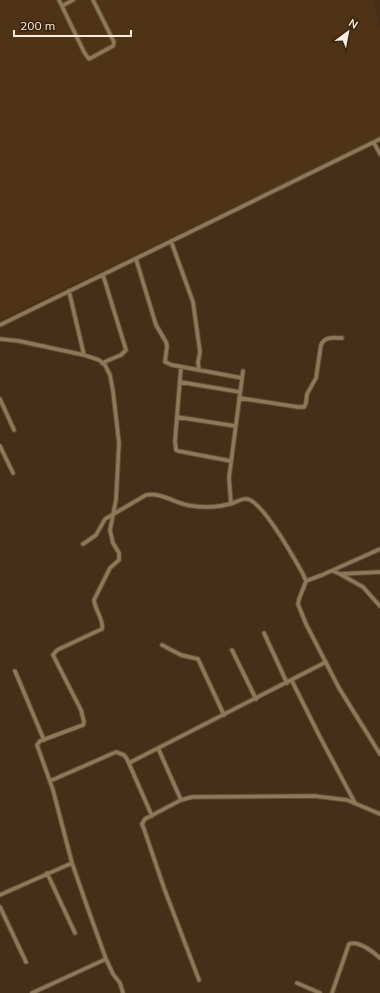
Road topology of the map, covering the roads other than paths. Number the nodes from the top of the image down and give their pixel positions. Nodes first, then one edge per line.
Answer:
1 (59, 0) edge
2 (73, 0) edge
3 (93, 0) edge
4 (62, 6) junction
5 (380, 139) edge
6 (374, 142) junction
7 (380, 154) edge
8 (171, 241) junction
9 (136, 259) junction
10 (103, 275) junction
11 (69, 291) junction
12 (0, 325) edge
13 (342, 338) dead end
14 (0, 339) edge
15 (84, 355) junction
16 (198, 362) junction
17 (102, 363) junction
18 (181, 367) junction
19 (191, 368) junction
20 (199, 370) junction
21 (243, 372) dead end
22 (242, 378) junction
23 (180, 382) junction
24 (240, 392) junction
25 (239, 398) junction
26 (0, 399) edge
27 (177, 417) junction
28 (235, 426) junction
29 (14, 430) dead end
30 (0, 446) edge
31 (231, 461) junction
32 (13, 473) dead end
33 (231, 504) junction
34 (113, 515) junction
35 (83, 544) dead end
36 (380, 549) edge
37 (333, 571) junction
38 (380, 572) edge
39 (340, 574) junction
40 (306, 581) junction
41 (379, 604) edge
42 (264, 633) dead end
43 (162, 645) dead end
44 (232, 650) dead end
45 (326, 662) junction
46 (15, 671) dead end
47 (292, 681) junction
48 (287, 683) junction
49 (256, 699) junction
50 (224, 715) junction
51 (44, 740) junction
52 (158, 748) junction
53 (380, 754) edge
54 (129, 763) junction
55 (50, 781) junction
56 (181, 800) junction
57 (355, 803) junction
58 (380, 813) edge
59 (152, 816) junction
60 (72, 863) junction
61 (47, 873) junction
62 (0, 895) edge
63 (0, 907) edge
64 (75, 933) dead end
65 (380, 958) edge
66 (106, 959) junction
67 (26, 962) dead end
68 (199, 980) dead end
69 (297, 983) dead end
70 (32, 993) edge
71 (123, 993) edge
72 (320, 993) edge
73 (332, 993) edge

1 - 4 street
2 - 4 street
3 - 4 street
5 - 6 street
6 - 7 street
6 - 8 street
8 - 9 street
8 - 16 street
9 - 10 street
9 - 18 street
10 - 11 street
10 - 17 street
11 - 12 street
11 - 15 street
13 - 25 street
14 - 15 street
15 - 17 street
16 - 19 street
16 - 20 street
17 - 34 street
18 - 19 street
18 - 23 street
19 - 20 street
20 - 22 street
21 - 22 street
22 - 24 street
23 - 24 street
23 - 27 street
24 - 25 street
25 - 28 street
26 - 29 street
27 - 28 street
27 - 31 street
28 - 31 street
30 - 32 street
31 - 33 street
33 - 34 street
33 - 40 street
34 - 35 street
34 - 51 street
36 - 37 street
37 - 39 street
37 - 40 street
38 - 39 street
39 - 41 street
40 - 45 street
42 - 48 street
43 - 50 street
44 - 49 street
45 - 47 street
45 - 53 street
46 - 51 street
47 - 48 street
47 - 57 street
48 - 49 street
49 - 50 street
50 - 52 street
51 - 55 street
52 - 54 street
52 - 56 street
54 - 55 street
54 - 59 street
55 - 60 street
56 - 57 street
56 - 59 street
57 - 58 street
59 - 68 street
60 - 61 street
60 - 66 street
61 - 62 street
61 - 64 street
63 - 67 street
65 - 73 street
66 - 70 street
66 - 71 street
69 - 72 street

